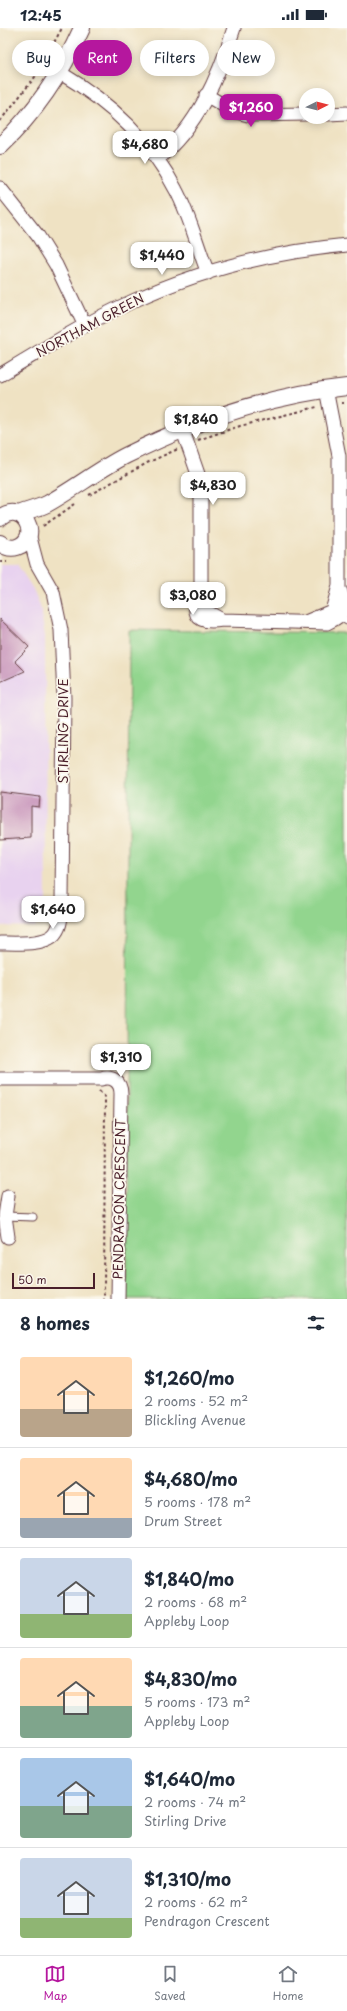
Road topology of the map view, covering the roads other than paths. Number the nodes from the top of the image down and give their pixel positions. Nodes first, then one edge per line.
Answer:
1 (82, 28) edge
2 (234, 28) edge
3 (65, 61) edge
4 (56, 76) edge
5 (65, 76) edge
6 (206, 95) junction
7 (347, 113) edge
8 (299, 114) edge
9 (335, 114) edge
10 (0, 146) edge
11 (157, 159) junction
12 (0, 188) edge
13 (347, 245) edge
14 (208, 273) junction
15 (85, 326) junction
16 (0, 375) edge
17 (347, 387) edge
18 (326, 389) junction
19 (185, 438) junction
20 (46, 504) junction
21 (0, 506) edge
22 (11, 515) edge
23 (33, 530) junction
24 (8, 548) edge
25 (38, 564) junction
26 (339, 617) edge
27 (0, 943) edge
28 (0, 1079) edge
29 (8, 1196) dead end
30 (2, 1216) edge
31 (33, 1217) dead end
32 (8, 1237) dead end
33 (118, 1299) edge

1 - 3 street
2 - 6 street
4 - 10 street
5 - 11 street
6 - 8 street
6 - 11 street
7 - 9 street
11 - 14 street
12 - 15 street
13 - 14 street, NORTHAM GREEN
14 - 15 street, NORTHAM GREEN
15 - 16 street, NORTHAM GREEN
17 - 18 street
18 - 19 street
18 - 26 street
19 - 20 street
19 - 26 street
20 - 22 street
20 - 23 street
21 - 22 street
22 - 23 street
23 - 24 street
23 - 25 street, STIRLING DRIVE
24 - 25 street, STIRLING DRIVE
25 - 27 street, STIRLING DRIVE
28 - 33 street, PENDRAGON CRESCENT
29 - 30 street
30 - 31 lane
30 - 32 street

